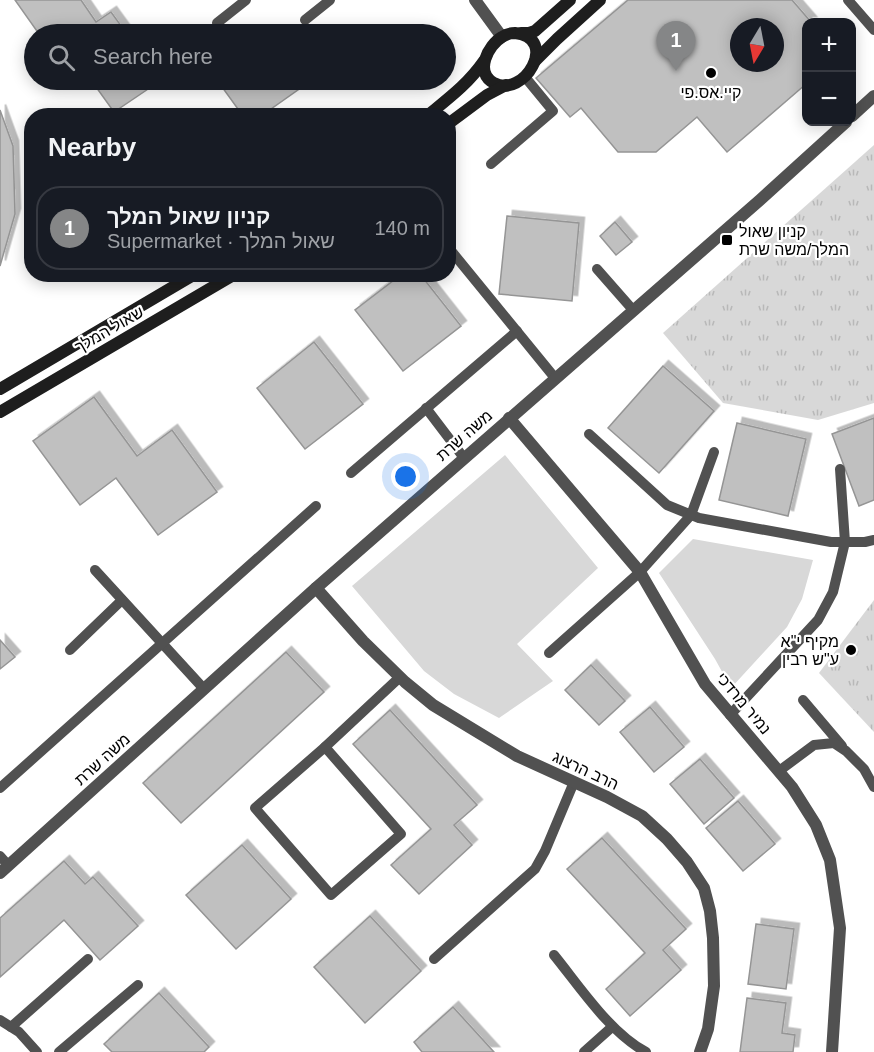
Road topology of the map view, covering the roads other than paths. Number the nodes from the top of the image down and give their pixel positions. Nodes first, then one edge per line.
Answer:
1 (246, 0) edge
2 (330, 0) edge
3 (475, 0) edge
4 (570, 0) edge
5 (600, 0) edge
6 (848, 0) edge
7 (305, 20) dead end
8 (217, 23) dead end
9 (874, 30) edge
10 (521, 33) junction
11 (502, 37) junction
12 (484, 61) junction
13 (535, 61) junction
14 (525, 77) junction
15 (506, 85) junction
16 (874, 96) edge
17 (437, 108) edge
18 (856, 112) edge
19 (456, 118) edge
20 (842, 126) edge
21 (491, 164) dead end
22 (456, 257) edge
23 (597, 269) dead end
24 (181, 282) edge
25 (221, 282) edge
26 (633, 310) junction
27 (517, 331) junction
28 (555, 378) junction
29 (0, 389) edge
30 (426, 408) junction
31 (0, 412) edge
32 (509, 418) junction
33 (589, 434) dead end
34 (714, 452) dead end
35 (464, 458) junction
36 (840, 469) dead end
37 (351, 473) dead end
38 (316, 506) dead end
39 (691, 515) junction
40 (874, 540) edge
41 (845, 542) junction
42 (95, 570) dead end
43 (640, 572) junction
44 (316, 588) junction
45 (122, 600) junction
46 (162, 643) junction
47 (70, 650) dead end
48 (549, 653) dead end
49 (400, 677) junction
50 (204, 689) junction
51 (803, 700) dead end
52 (730, 715) junction
53 (325, 747) junction
54 (846, 751) junction
55 (779, 771) junction
56 (574, 782) junction
57 (874, 787) edge
58 (0, 788) edge
59 (3, 865) edge
60 (554, 956) dead end
61 (88, 958) dead end
62 (434, 959) dead end
63 (138, 985) dead end
64 (0, 1020) edge
65 (11, 1027) junction
66 (612, 1027) junction
67 (37, 1052) edge
68 (58, 1052) edge
69 (584, 1052) edge
70 (646, 1052) edge
71 (700, 1052) edge
72 (832, 1052) edge

1 - 8 lane
2 - 7 lane
3 - 11 street
4 - 10 street
5 - 13 street
6 - 9 lane
10 - 11 street
10 - 13 street
11 - 12 street
12 - 15 street
12 - 17 street
13 - 14 street
14 - 15 street
14 - 21 lane
15 - 19 street
16 - 18 street
20 - 26 street, משה שרת
22 - 27 lane
23 - 26 lane
24 - 29 street, שאול המלך
25 - 31 street, שאול המלך
26 - 28 street, משה שרת
27 - 28 lane
27 - 30 lane
28 - 32 street, משה שרת
30 - 35 lane
30 - 37 lane
32 - 35 street, משה שרת
32 - 43 street, נמיר מרדכי
33 - 39 lane
34 - 39 lane
35 - 44 street, משה שרת
36 - 41 lane
38 - 46 lane
39 - 41 lane
39 - 43 lane
40 - 41 lane
41 - 52 lane
42 - 45 lane
43 - 48 lane
43 - 52 street, נמיר מרדכי
44 - 49 street, הרב הרצוג
44 - 50 street, משה שרת
45 - 46 lane
45 - 47 lane
46 - 50 lane
46 - 58 lane
49 - 53 lane
49 - 56 street, הרב הרצוג
50 - 59 street, משה שרת
51 - 54 lane
52 - 55 street, נמיר מרדכי
53 - 53 lane
54 - 55 lane
54 - 57 lane
55 - 72 street, נמיר מרדכי
56 - 62 lane
56 - 71 street, הרב הרצוג
60 - 66 lane
61 - 65 lane
63 - 68 lane
64 - 65 lane
65 - 67 lane
66 - 69 lane
66 - 70 lane

